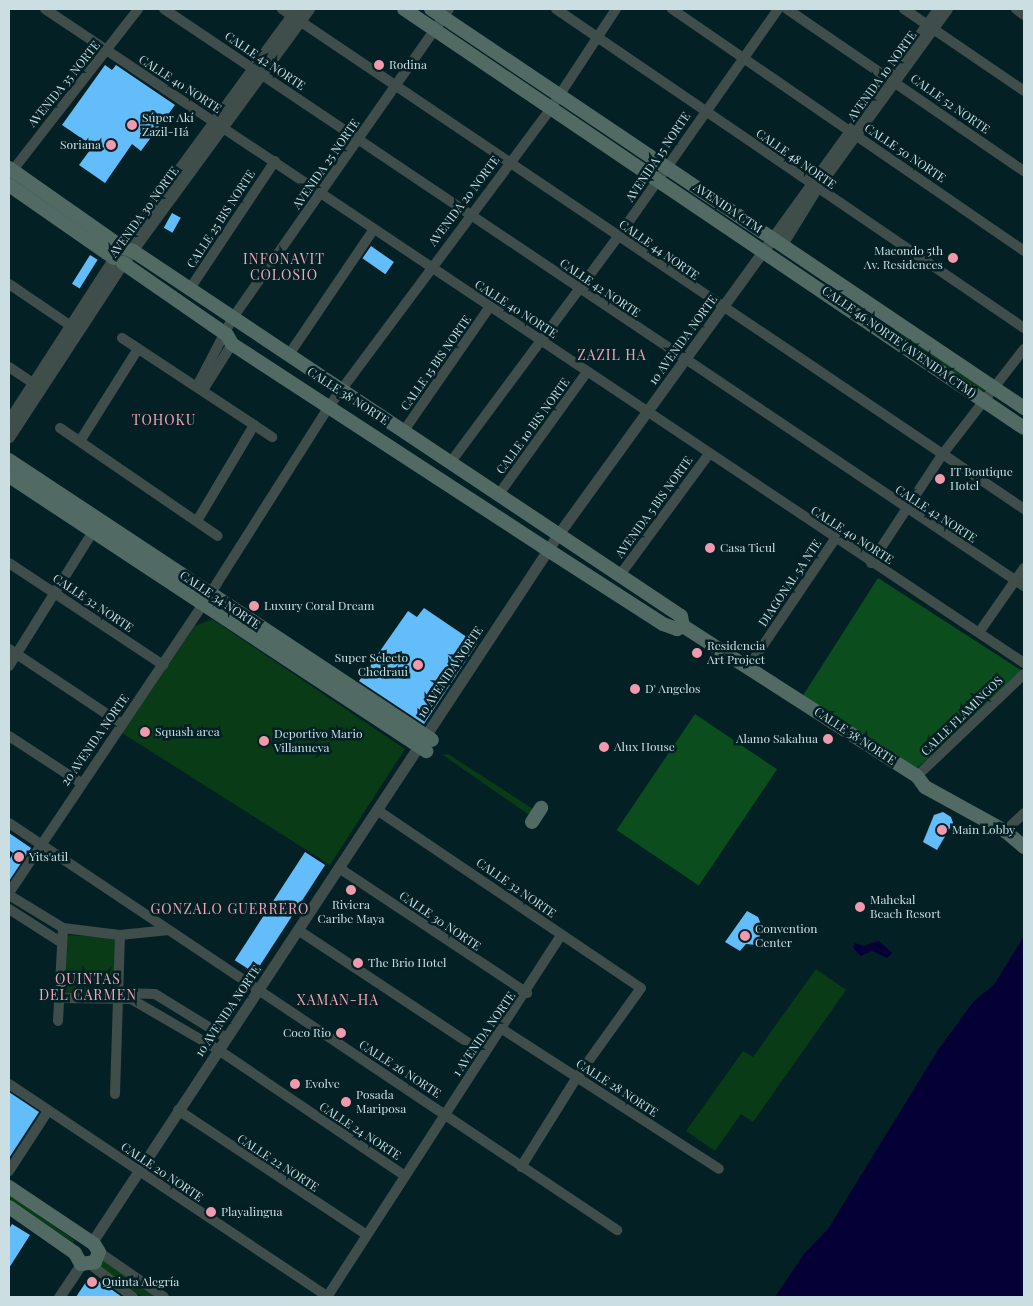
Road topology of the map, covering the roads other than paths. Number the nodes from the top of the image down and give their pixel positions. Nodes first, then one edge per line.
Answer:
1 (45, 9) edge
2 (138, 9) edge
3 (164, 9) edge
4 (309, 9) edge
5 (404, 9) edge
6 (556, 9) edge
7 (616, 9) edge
8 (672, 9) edge
9 (778, 9) edge
10 (787, 9) edge
11 (904, 9) edge
12 (938, 9) edge
13 (947, 9) edge
14 (1016, 9) edge
15 (441, 11) edge
16 (292, 13) edge
17 (1024, 15) edge
18 (930, 26) junction
19 (434, 29) junction
20 (596, 36) junction
21 (108, 51) junction
22 (743, 58) junction
23 (258, 71) junction
24 (892, 80) junction
25 (397, 86) junction
26 (1024, 91) edge
27 (554, 102) junction
28 (705, 110) junction
29 (218, 124) junction
30 (853, 132) junction
31 (358, 140) junction
32 (274, 161) junction
33 (510, 161) junction
34 (10, 171) edge
35 (1024, 171) edge
36 (663, 173) junction
37 (9, 185) edge
38 (813, 186) junction
39 (323, 193) junction
40 (469, 215) junction
41 (374, 229) junction
42 (618, 237) junction
43 (777, 241) junction
44 (1024, 251) edge
45 (769, 254) junction
46 (123, 255) junction
47 (431, 267) junction
48 (9, 284) edge
49 (578, 288) junction
50 (189, 290) junction
51 (489, 308) junction
52 (728, 311) junction
53 (872, 315) junction
54 (232, 318) junction
55 (70, 326) junction
56 (1024, 328) edge
57 (122, 338) dead end
58 (230, 339) junction
59 (541, 339) junction
60 (138, 348) junction
61 (1024, 349) edge
62 (288, 356) junction
63 (686, 360) junction
64 (9, 367) edge
65 (587, 372) junction
66 (33, 383) junction
67 (993, 387) junction
68 (200, 388) junction
69 (341, 392) junction
70 (983, 400) junction
71 (330, 406) junction
72 (1024, 408) edge
73 (650, 416) junction
74 (9, 420) edge
75 (254, 425) junction
76 (60, 428) dead end
77 (1024, 428) edge
78 (404, 432) junction
79 (9, 437) edge
80 (272, 437) dead end
81 (80, 441) junction
82 (708, 455) junction
83 (942, 455) junction
84 (9, 460) edge
85 (450, 463) junction
86 (439, 475) junction
87 (9, 476) edge
88 (499, 494) junction
89 (1024, 509) edge
90 (909, 511) junction
91 (196, 521) junction
92 (97, 526) junction
93 (218, 536) dead end
94 (557, 536) junction
95 (835, 539) junction
96 (548, 550) junction
97 (9, 563) edge
98 (871, 563) junction
99 (1024, 568) edge
100 (620, 575) junction
101 (1015, 580) junction
102 (1024, 586) edge
103 (54, 592) junction
104 (207, 598) junction
105 (683, 626) junction
106 (980, 631) junction
107 (13, 652) edge
108 (1024, 663) edge
109 (163, 665) junction
110 (9, 666) edge
111 (749, 666) junction
112 (1024, 674) edge
113 (122, 724) junction
114 (9, 736) edge
115 (424, 743) junction
116 (917, 776) junction
117 (81, 783) junction
118 (541, 808) dead end
119 (377, 810) junction
120 (1024, 814) edge
121 (532, 822) dead end
122 (9, 823) edge
123 (1005, 831) junction
124 (41, 844) junction
125 (1024, 847) edge
126 (339, 868) junction
127 (9, 894) edge
128 (9, 909) edge
129 (63, 928) junction
130 (169, 930) junction
131 (298, 930) junction
132 (120, 935) junction
133 (561, 935) junction
134 (62, 943) junction
135 (259, 989) junction
136 (527, 993) junction
137 (119, 996) junction
138 (59, 998) junction
139 (58, 1021) dead end
140 (502, 1029) junction
141 (225, 1037) junction
142 (218, 1049) junction
143 (484, 1053) junction
144 (577, 1077) junction
145 (9, 1084) edge
146 (115, 1094) dead end
147 (178, 1110) junction
148 (48, 1111) junction
149 (445, 1113) junction
150 (521, 1167) junction
151 (719, 1169) dead end
152 (9, 1171) edge
153 (143, 1175) junction
154 (404, 1175) junction
155 (9, 1187) edge
156 (9, 1207) edge
157 (617, 1230) dead end
158 (365, 1234) junction
159 (95, 1247) junction
160 (86, 1264) junction
161 (59, 1297) edge
162 (133, 1297) edge
163 (164, 1297) edge
164 (327, 1297) edge

1 - 21 street, CALLE 40 NORTE
2 - 21 street, AVENIDA 35 NORTE
3 - 23 street, CALLE 42 NORTE
4 - 16 street, AVENIDA 30 NORTE
5 - 19 main road, AVENIDA CTM
6 - 20 street, CALLE 48 NORTE
7 - 20 street, AVENIDA 20 NORTE
8 - 22 street, CALLE 50 NORTE
9 - 22 street, AVENIDA 15 NORTE
10 - 24 street, CALLE 52 NORTE
11 - 18 street
12 - 18 street, AVENIDA 10 NORTE
13 - 18 street, AVENIDA 10 NORTE
14 - 17 street
15 - 19 street, AVENIDA 25 NORTE
15 - 27 main road, AVENIDA CTM
16 - 23 street, AVENIDA 30 NORTE
16 - 25 street, CALLE 44 NORTE
18 - 24 street, AVENIDA 10 NORTE
18 - 26 street
19 - 25 street, AVENIDA 25 NORTE
19 - 27 main road, AVENIDA CTM
20 - 27 street, AVENIDA 20 NORTE
20 - 28 street, CALLE 48 NORTE
21 - 29 street, CALLE 40 NORTE
21 - 34 street, AVENIDA 35 NORTE
22 - 28 street, AVENIDA 15 NORTE
22 - 30 street, CALLE 50 NORTE
23 - 29 street, AVENIDA 30 NORTE
23 - 31 street, CALLE 42 NORTE
24 - 30 street, AVENIDA 10 NORTE
24 - 35 street, CALLE 52 NORTE
25 - 31 street, AVENIDA 25 NORTE
25 - 33 street, CALLE 44 NORTE
27 - 33 street, AVENIDA 20 NORTE
27 - 36 main road, AVENIDA CTM
28 - 36 street, AVENIDA 15 NORTE
28 - 38 street, CALLE 48 NORTE
29 - 32 street, CALLE 40 NORTE
29 - 46 street, AVENIDA 30 NORTE
30 - 38 street, 10 AVENIDA NORTE
30 - 44 street, CALLE 50 NORTE
31 - 39 street, AVENIDA 25 NORTE
31 - 40 street, CALLE 42 NORTE
32 - 39 street, CALLE 40 NORTE
32 - 50 street, CALLE 25 BIS NORTE
33 - 40 street, AVENIDA 20 NORTE
33 - 42 street, CALLE 44 NORTE
34 - 46 main road, CALLE 38 NORTE
36 - 42 street, AVENIDA 15 NORTE
36 - 43 main road, AVENIDA CTM
36 - 45 main road, AVENIDA CTM
37 - 46 main road, CALLE 38 NORTE
38 - 43 street, 10 AVENIDA NORTE
38 - 56 street, CALLE 48 NORTE
39 - 41 street, CALLE 40 NORTE
39 - 54 street, AVENIDA 25 NORTE
40 - 47 street, AVENIDA 20 NORTE
40 - 49 street, CALLE 42 NORTE
41 - 47 street, CALLE 40 NORTE
41 - 62 street
42 - 49 street, AVENIDA 15 NORTE
42 - 52 street, CALLE 44 NORTE
43 - 45 street, 10 AVENIDA NORTE
43 - 53 main road, AVENIDA CTM
45 - 52 street, 10 AVENIDA NORTE
45 - 53 main road, CALLE 46 NORTE (AVENIDA CTM)
46 - 50 main road, CALLE 38 NORTE
46 - 55 street, AVENIDA 30 NORTE
46 - 58 main road, CALLE 38 NORTE
46 - 79 street, AVENIDA 30 NORTE
47 - 51 street, CALLE 40 NORTE
47 - 69 street, AVENIDA 20 NORTE
48 - 55 street
49 - 59 street, AVENIDA 15 NORTE
49 - 63 street, CALLE 42 NORTE
50 - 54 main road, CALLE 38 NORTE
51 - 59 street, CALLE 40 NORTE
51 - 78 street, CALLE 15 BIS NORTE
52 - 63 street, 10 AVENIDA NORTE
52 - 83 street, CALLE 44 NORTE
53 - 67 main road, AVENIDA CTM
53 - 70 main road, CALLE 46 NORTE (AVENIDA CTM)
54 - 58 street, AVENIDA 25 NORTE
54 - 62 main road, CALLE 38 NORTE
55 - 66 street, AVENIDA 30 NORTE
57 - 60 street
58 - 68 street, AVENIDA 25 NORTE
58 - 71 main road, CALLE 38 NORTE
59 - 65 street, CALLE 40 NORTE
59 - 85 street, AVENIDA 15 NORTE
60 - 68 street
60 - 81 street
61 - 67 street
62 - 69 main road, CALLE 38 NORTE
63 - 73 street, 10 AVENIDA NORTE
63 - 90 street, CALLE 42 NORTE
64 - 66 street
65 - 73 street, CALLE 40 NORTE
65 - 88 street, CALLE 10 BIS NORTE
66 - 74 street, AVENIDA 30 NORTE
67 - 70 street
67 - 72 main road, AVENIDA CTM
68 - 75 street
69 - 71 street, AVENIDA 20 NORTE
69 - 78 main road, CALLE 38 NORTE
70 - 77 main road, CALLE 46 NORTE (AVENIDA CTM)
70 - 83 street
71 - 86 main road, CALLE 38 NORTE
71 - 104 street
73 - 82 street, CALLE 40 NORTE
73 - 94 street, 10 AVENIDA NORTE
75 - 80 street
75 - 91 street
76 - 81 street
78 - 85 main road, CALLE 38 NORTE
81 - 91 street
82 - 95 street, CALLE 40 NORTE
82 - 100 street, AVENIDA 5 BIS NORTE
83 - 89 street, CALLE 44 NORTE
83 - 90 street
84 - 92 main road, CALLE 34 NORTE
85 - 86 main road
85 - 88 main road, CALLE 38 NORTE
86 - 96 main road, CALLE 38 NORTE
87 - 92 main road, CALLE 34 NORTE
88 - 94 main road, CALLE 38 NORTE
90 - 98 street
90 - 101 street, CALLE 42 NORTE
91 - 93 street
92 - 103 street
92 - 104 main road, CALLE 34 NORTE
94 - 96 street, 10 AVENIDA NORTE
94 - 100 main road, CALLE 38 NORTE
95 - 98 street, CALLE 40 NORTE
95 - 111 street, DIAGONAL 5A NTE
96 - 105 main road, CALLE 38 NORTE
96 - 115 street, 10 AVENIDA NORTE
97 - 103 street, CALLE 32 NORTE
98 - 106 street, CALLE 40 NORTE
99 - 101 street
100 - 105 main road, CALLE 38 NORTE
101 - 102 street, CALLE 42 NORTE
101 - 106 street
103 - 107 street
103 - 109 street, CALLE 32 NORTE
104 - 109 street, 20 AVENIDA NORTE
104 - 115 main road, CALLE 34 NORTE
105 - 111 main road, CALLE 38 NORTE
106 - 108 street, CALLE 40 NORTE
107 - 110 street
107 - 113 street
109 - 113 street, 20 AVENIDA NORTE
111 - 116 main road, CALLE 38 NORTE
112 - 116 street, CALLE FLAMINGOS
113 - 117 street, 20 AVENIDA NORTE
114 - 117 street
115 - 119 street, 10 AVENIDA NORTE
116 - 123 main road, CALLE 38 NORTE
117 - 124 street, 20 AVENIDA NORTE
118 - 121 main road
119 - 126 street, 10 AVENIDA NORTE
119 - 133 street, CALLE 32 NORTE
120 - 123 street
122 - 124 street, CALLE 26 NORTE
123 - 125 main road, CALLE 38 NORTE
124 - 127 street, 20 AVENIDA NORTE
124 - 130 street, CALLE 26 NORTE
126 - 131 street, 10 AVENIDA NORTE
126 - 136 street, CALLE 30 NORTE
127 - 129 street
128 - 134 street
129 - 132 street
129 - 134 street
130 - 132 street
130 - 135 street, CALLE 26 NORTE
131 - 135 street, 10 AVENIDA NORTE
131 - 143 street
132 - 137 street
133 - 136 street, 1 AVENIDA NORTE
133 - 144 street, CALLE 32 NORTE
134 - 138 street
135 - 141 street, 10 AVENIDA NORTE
135 - 149 street, CALLE 26 NORTE
136 - 140 street, 1 AVENIDA NORTE
137 - 138 street, CALLE 24 NORTE
137 - 141 street, CALLE 24 NORTE
137 - 142 street, CALLE 24 NORTE
137 - 146 street
138 - 139 street
140 - 143 street, 1 AVENIDA NORTE
140 - 144 street, CALLE 28 NORTE
141 - 142 street, 10 AVENIDA NORTE
142 - 147 street, 10 AVENIDA NORTE
142 - 154 street, CALLE 24 NORTE
143 - 149 street, 1 AVENIDA NORTE
144 - 150 street
144 - 151 street, CALLE 28 NORTE
145 - 148 street, CALLE 20 NORTE
147 - 153 street, 10 AVENIDA NORTE
147 - 158 street, CALLE 22 NORTE
148 - 152 street
148 - 153 street, CALLE 20 NORTE
149 - 150 street, CALLE 26 NORTE
149 - 154 street, 1 AVENIDA NORTE
150 - 157 street, CALLE 26 NORTE
153 - 159 street, 10 AVENIDA NORTE
153 - 164 street, CALLE 20 NORTE
154 - 158 street, 1 AVENIDA NORTE
155 - 159 main road
156 - 160 main road
158 - 164 street, 1 AVENIDA NORTE
159 - 160 main road
159 - 163 street
160 - 161 street
160 - 162 street

